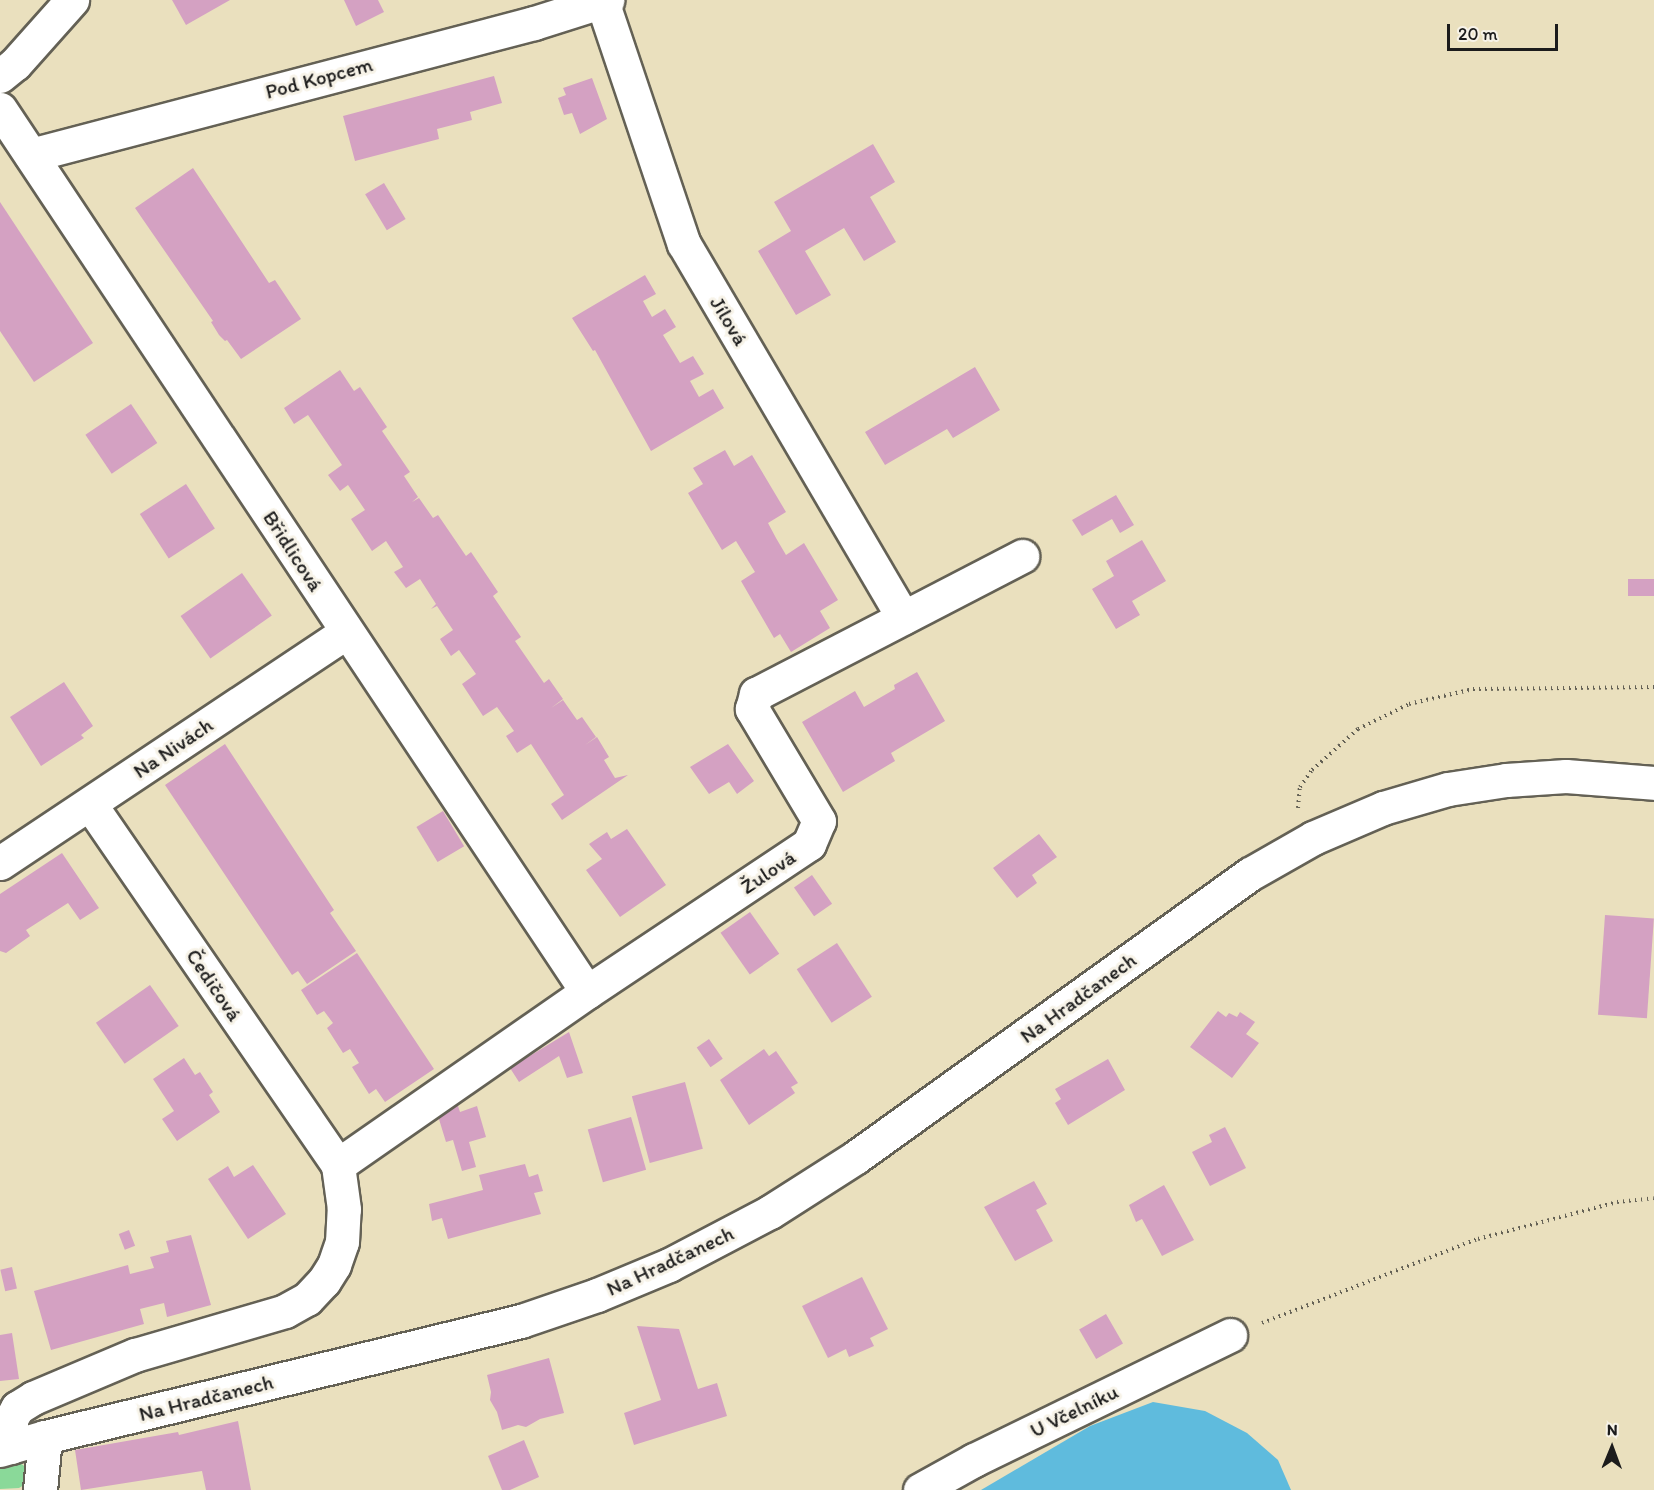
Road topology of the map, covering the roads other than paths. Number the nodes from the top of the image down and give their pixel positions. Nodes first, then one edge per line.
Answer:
1 (72, 0) edge
2 (604, 1) edge
3 (8, 70) edge
4 (0, 109) edge
5 (31, 155) junction
6 (1022, 556) dead end
7 (903, 617) junction
8 (346, 632) junction
9 (1654, 783) edge
10 (90, 804) junction
11 (0, 863) edge
12 (587, 992) junction
13 (338, 1166) junction
14 (1230, 1335) road end
15 (45, 1437) junction
16 (5, 1449) edge
17 (40, 1490) edge
18 (920, 1490) edge

1 - 3 street
2 - 5 street, Pod Kopcem
2 - 7 street, Jílová
4 - 5 street, Břidlicová
5 - 8 street, Břidlicová
6 - 7 street, Žulová
7 - 12 street, Žulová
8 - 10 street, Na Nivách
8 - 12 street, Břidlicová
9 - 15 street, Na Hradčanech
10 - 11 street, Na Nivách
10 - 13 street, Čedičová
12 - 13 street, Žulová
13 - 16 street
14 - 18 street, U Včelníku
15 - 16 street, Na Hradčanech
15 - 17 street

